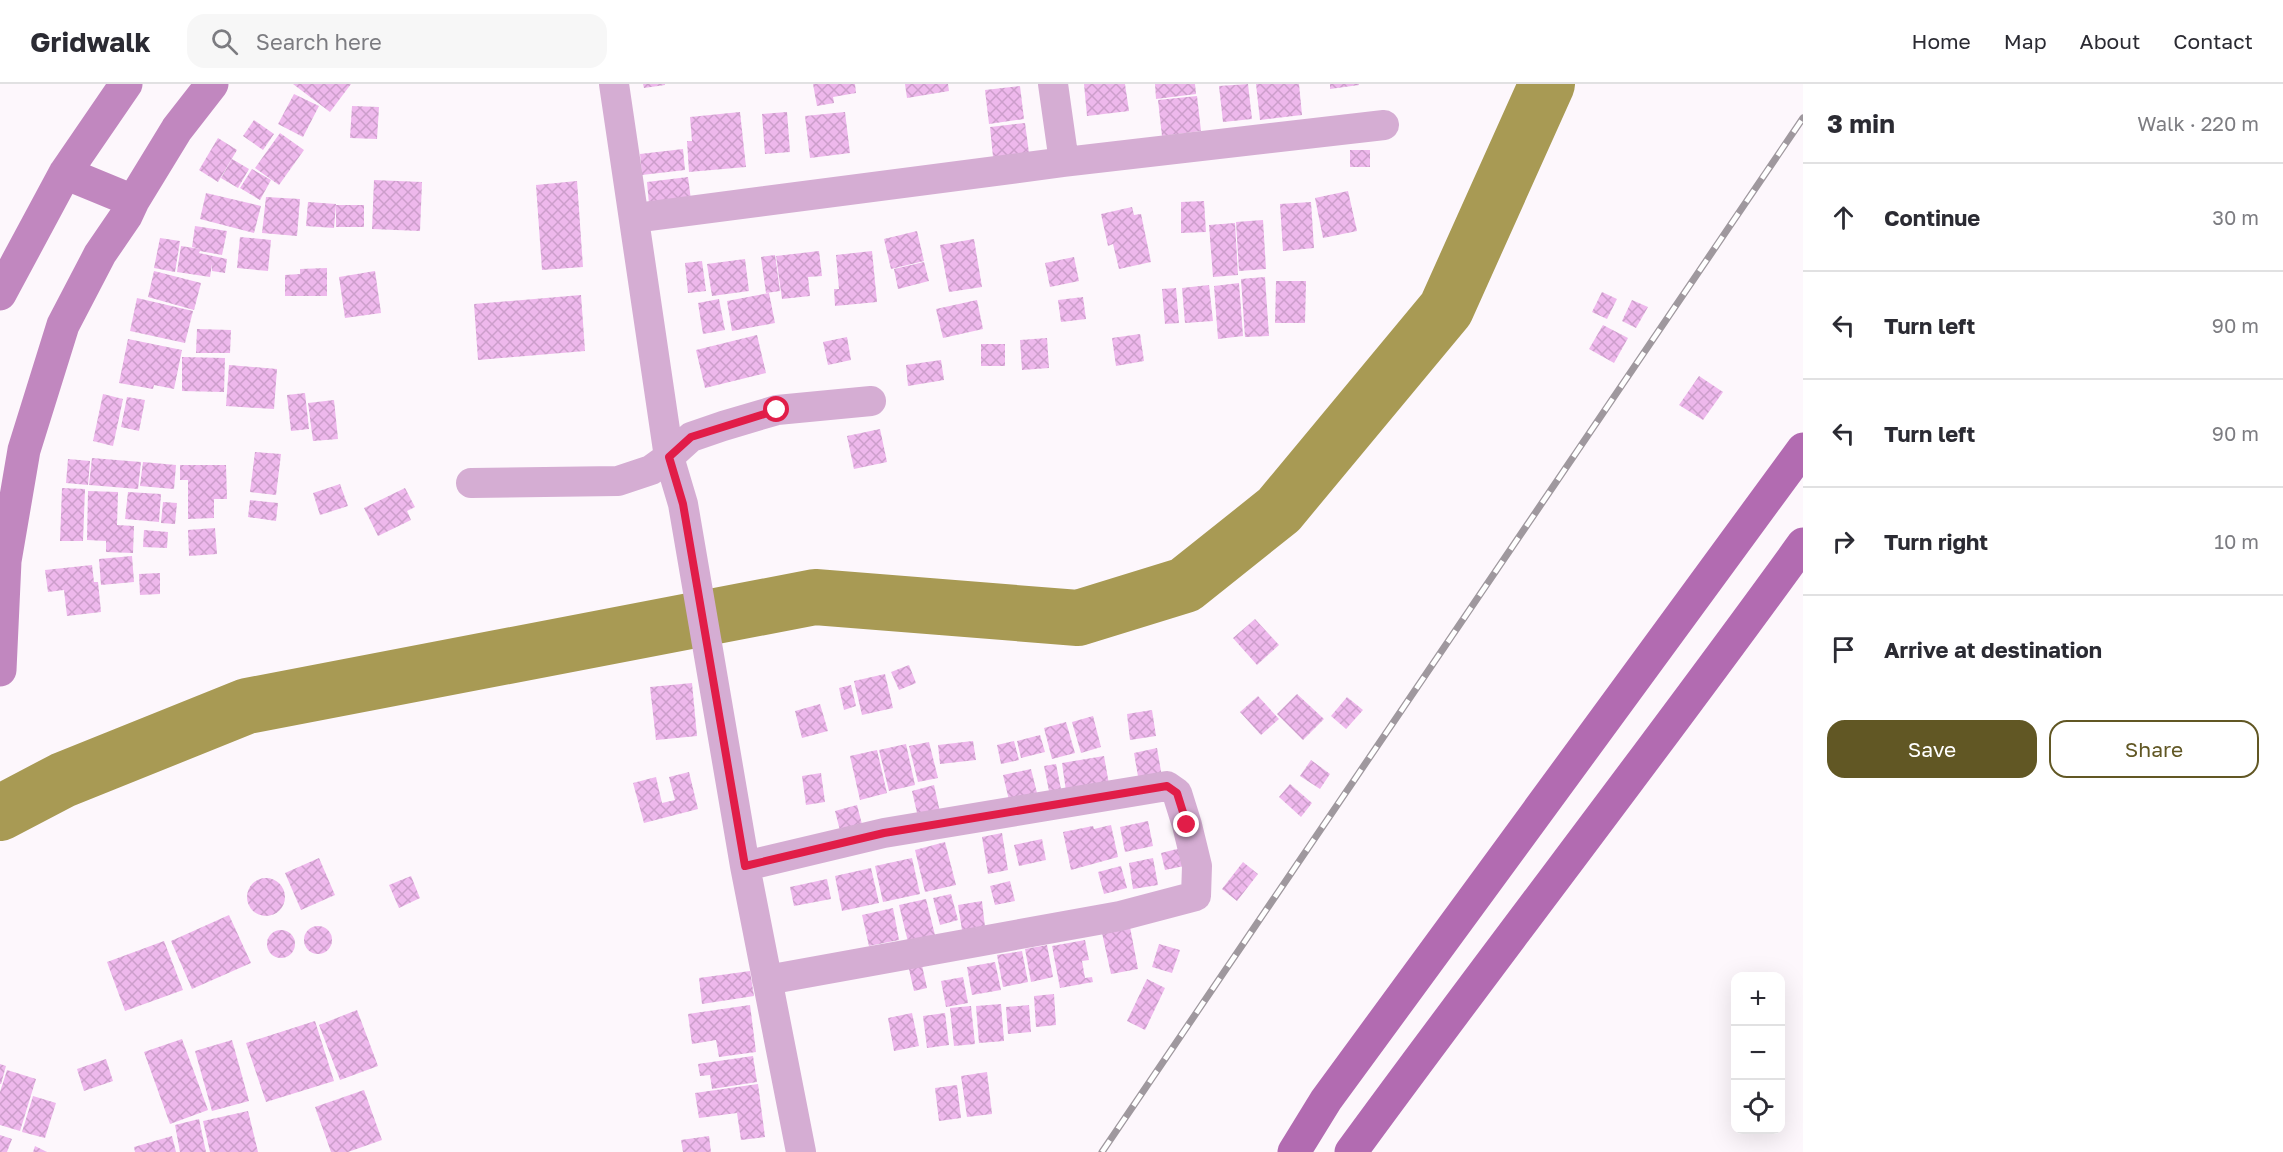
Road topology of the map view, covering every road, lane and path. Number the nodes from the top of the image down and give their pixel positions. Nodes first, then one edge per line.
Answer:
1 (126, 84) edge
2 (212, 84) edge
3 (614, 84) edge
4 (1053, 84) edge
5 (1384, 124) dead end
6 (1064, 162) junction
7 (65, 173) junction
8 (133, 201) junction
9 (635, 218) junction
10 (0, 294) edge
11 (871, 401) dead end
12 (1803, 449) edge
13 (669, 457) junction
14 (471, 483) dead end
15 (1803, 544) edge
16 (0, 669) edge
17 (745, 866) junction
18 (767, 980) junction
19 (801, 1152) edge
20 (1294, 1152) edge
21 (1351, 1152) edge

1 - 7 main road
2 - 8 main road
3 - 9 street
4 - 6 street
5 - 6 street
6 - 9 street
7 - 8 main road
7 - 10 main road
8 - 16 main road
9 - 13 street
11 - 13 street
12 - 20 main road
13 - 14 street
13 - 17 street
15 - 21 main road
17 - 18 street
17 - 18 street
18 - 19 street

